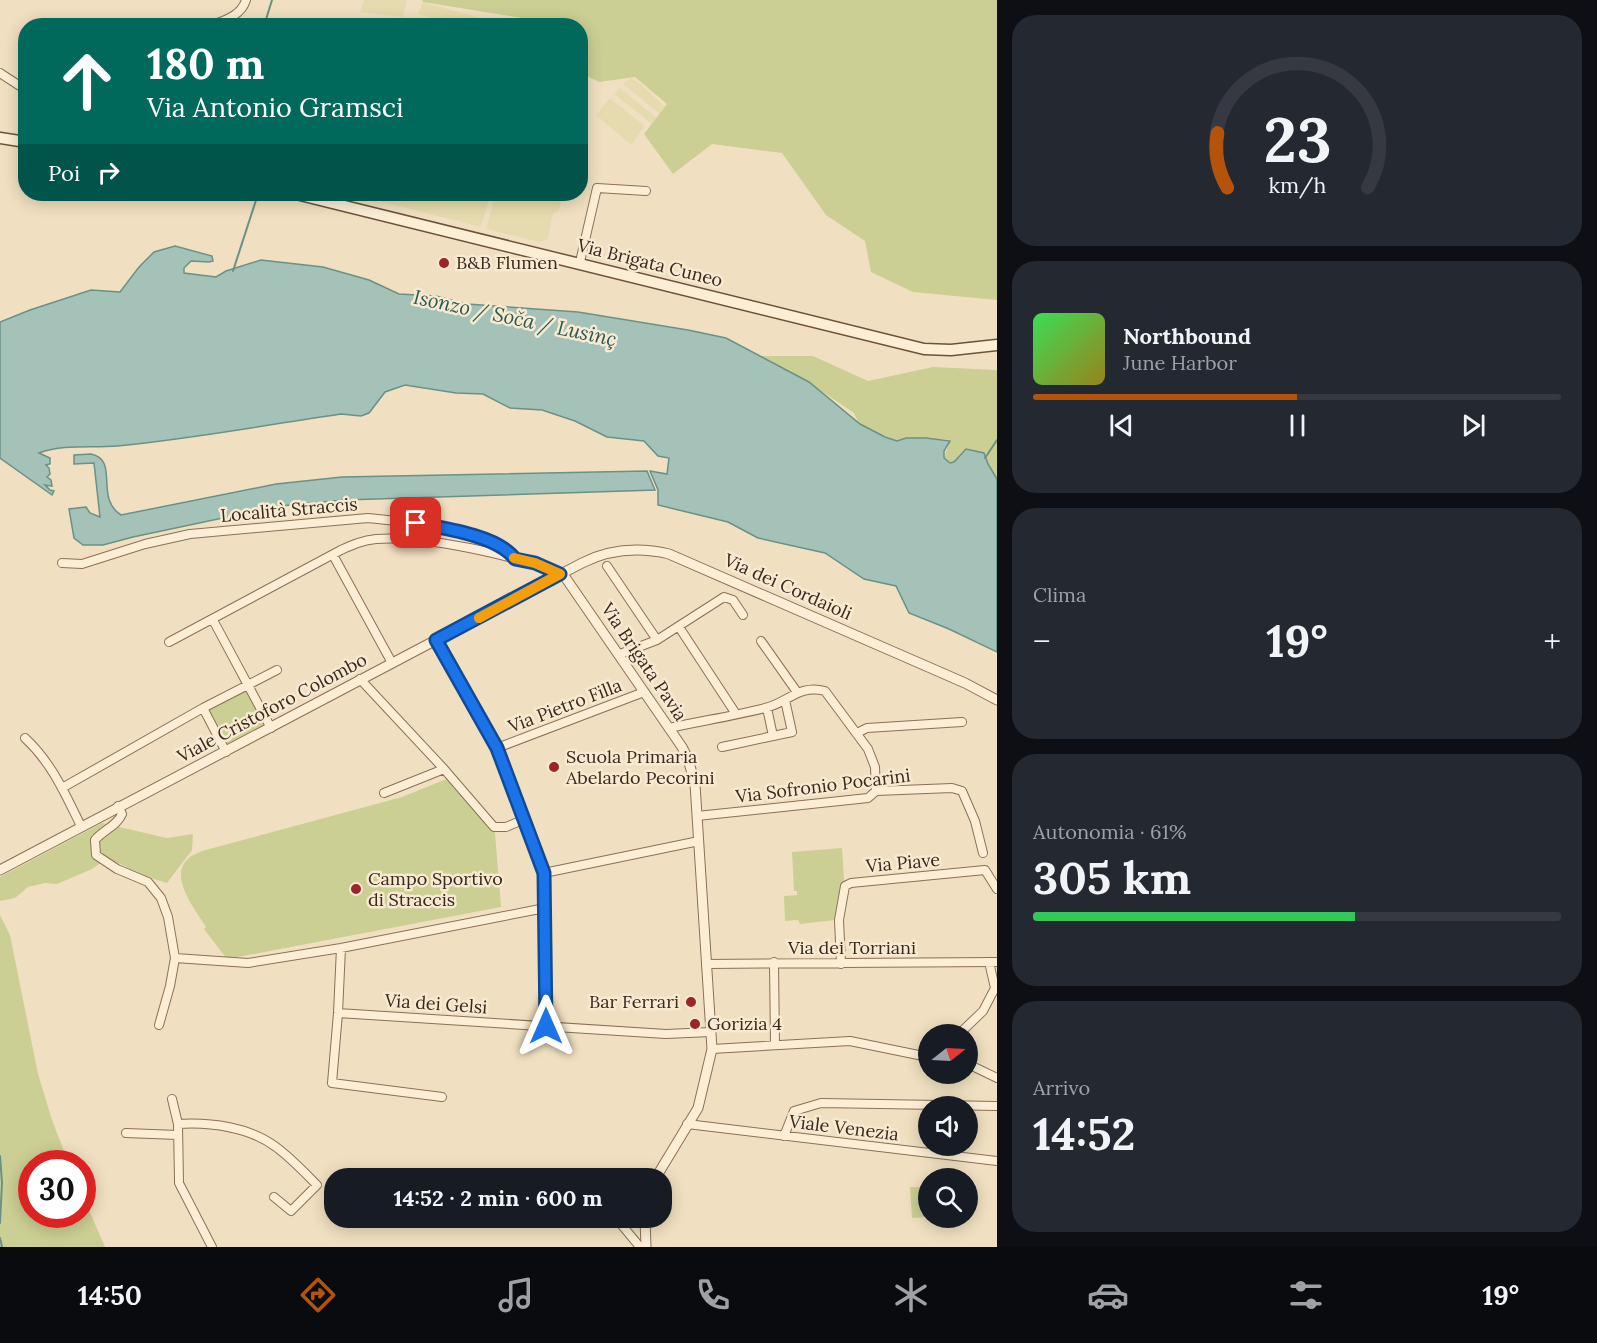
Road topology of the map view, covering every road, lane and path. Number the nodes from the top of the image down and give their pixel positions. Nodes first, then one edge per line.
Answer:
1 (246, 0) edge
2 (228, 18) edge
3 (0, 73) edge
4 (18, 85) edge
5 (0, 138) edge
6 (18, 141) edge
7 (646, 191) dead end
8 (325, 201) edge
9 (579, 262) junction
10 (997, 345) edge
11 (333, 555) junction
12 (515, 559) junction
13 (62, 563) dead end
14 (607, 566) dead end
15 (560, 574) junction
16 (743, 615) dead end
17 (213, 620) junction
18 (679, 627) junction
19 (436, 640) junction
20 (657, 640) junction
21 (761, 641) dead end
22 (169, 642) dead end
23 (620, 654) junction
24 (392, 663) junction
25 (277, 670) dead end
26 (360, 679) junction
27 (248, 685) junction
28 (644, 692) junction
29 (797, 692) junction
30 (785, 700) junction
31 (997, 700) edge
32 (203, 708) junction
33 (767, 708) junction
34 (736, 714) junction
35 (962, 722) dead end
36 (271, 728) junction
37 (669, 728) junction
38 (857, 733) junction
39 (773, 736) junction
40 (25, 738) dead end
41 (722, 747) dead end
42 (497, 748) junction
43 (226, 752) junction
44 (444, 769) junction
45 (62, 788) junction
46 (876, 791) junction
47 (384, 793) dead end
48 (118, 807) junction
49 (697, 816) junction
50 (525, 819) junction
51 (81, 826) junction
52 (699, 841) junction
53 (983, 854) dead end
54 (0, 870) edge
55 (544, 873) junction
56 (997, 889) edge
57 (545, 908) junction
58 (341, 948) junction
59 (174, 958) junction
60 (774, 962) junction
61 (993, 962) edge
62 (706, 964) junction
63 (841, 964) junction
64 (338, 1013) junction
65 (969, 1024) edge
66 (159, 1025) dead end
67 (546, 1026) junction
68 (711, 1032) junction
69 (775, 1045) junction
70 (712, 1049) junction
71 (918, 1055) edge
72 (978, 1069) edge
73 (997, 1078) edge
74 (442, 1097) dead end
75 (172, 1099) dead end
76 (997, 1106) edge
77 (178, 1124) junction
78 (687, 1124) junction
79 (126, 1133) dead end
80 (178, 1135) junction
81 (784, 1136) junction
82 (997, 1161) edge
83 (661, 1168) edge
84 (274, 1197) dead end
85 (624, 1228) edge
86 (645, 1228) edge
87 (212, 1247) edge
88 (640, 1247) edge
89 (646, 1247) edge

1 - 2 street
3 - 4 street
5 - 6 main road
7 - 9 street
8 - 9 main road, Via Brigata Cuneo
9 - 10 main road, Via Brigata Cuneo
11 - 12 street, Via Brigata Pavia
11 - 17 street, Via Brigata Pavia
11 - 24 street
12 - 13 street, Località Straccis
12 - 15 street, Via Brigata Pavia
14 - 20 street
15 - 19 street, Viale Cristoforo Colombo
15 - 23 street, Via Brigata Pavia
15 - 31 street, Via dei Cordaioli
16 - 18 street
17 - 22 street, Via Brigata Pavia
17 - 27 street
18 - 20 street
18 - 34 street
19 - 24 street, Viale Cristoforo Colombo
19 - 42 street
20 - 23 street
21 - 29 street
23 - 28 street, Via Brigata Pavia
24 - 26 street, Viale Cristoforo Colombo
25 - 27 street
26 - 36 street, Viale Cristoforo Colombo
26 - 44 street
27 - 32 street
27 - 36 street
28 - 37 street, Via Brigata Pavia
28 - 42 street, Via Pietro Filla
29 - 30 street
29 - 38 street
30 - 33 street
30 - 39 street
32 - 43 street
32 - 45 street
33 - 34 street
33 - 39 street
34 - 37 street
35 - 38 street
36 - 43 street, Viale Cristoforo Colombo
37 - 49 street, Via Brigata Pavia
38 - 46 street
39 - 41 street
40 - 45 street
42 - 50 street
43 - 48 street, Viale Cristoforo Colombo
44 - 47 street
44 - 50 street
45 - 51 street
46 - 49 street, Via Sofronio Pocarini
46 - 53 street, Via Sofronio Pocarini
48 - 51 street, Viale Cristoforo Colombo
48 - 59 street
49 - 52 street, Via Brigata Pavia
50 - 55 street
51 - 54 street, Viale Cristoforo Colombo
52 - 55 street
52 - 62 street, Via Brigata Pavia
55 - 57 street
56 - 63 street, Via Piave
57 - 58 street
57 - 67 street
58 - 59 street
58 - 64 street
59 - 66 street
60 - 62 street, Via dei Torriani
60 - 63 street, Via dei Torriani
60 - 69 street
61 - 63 street, Via dei Torriani
61 - 65 street
62 - 68 street, Via Brigata Pavia
64 - 67 street, Via dei Gelsi
64 - 74 street
67 - 68 street, Via dei Gelsi
68 - 70 street, Via Brigata Pavia
69 - 70 street
69 - 71 street
70 - 78 street, Via Brigata Pavia
72 - 73 street
75 - 77 street
76 - 81 street
77 - 80 street
77 - 84 street
78 - 81 street, Viale Venezia
78 - 83 street, Via Brigata Pavia
79 - 80 street
80 - 87 street
81 - 82 street, Viale Venezia
85 - 88 street
86 - 89 street

